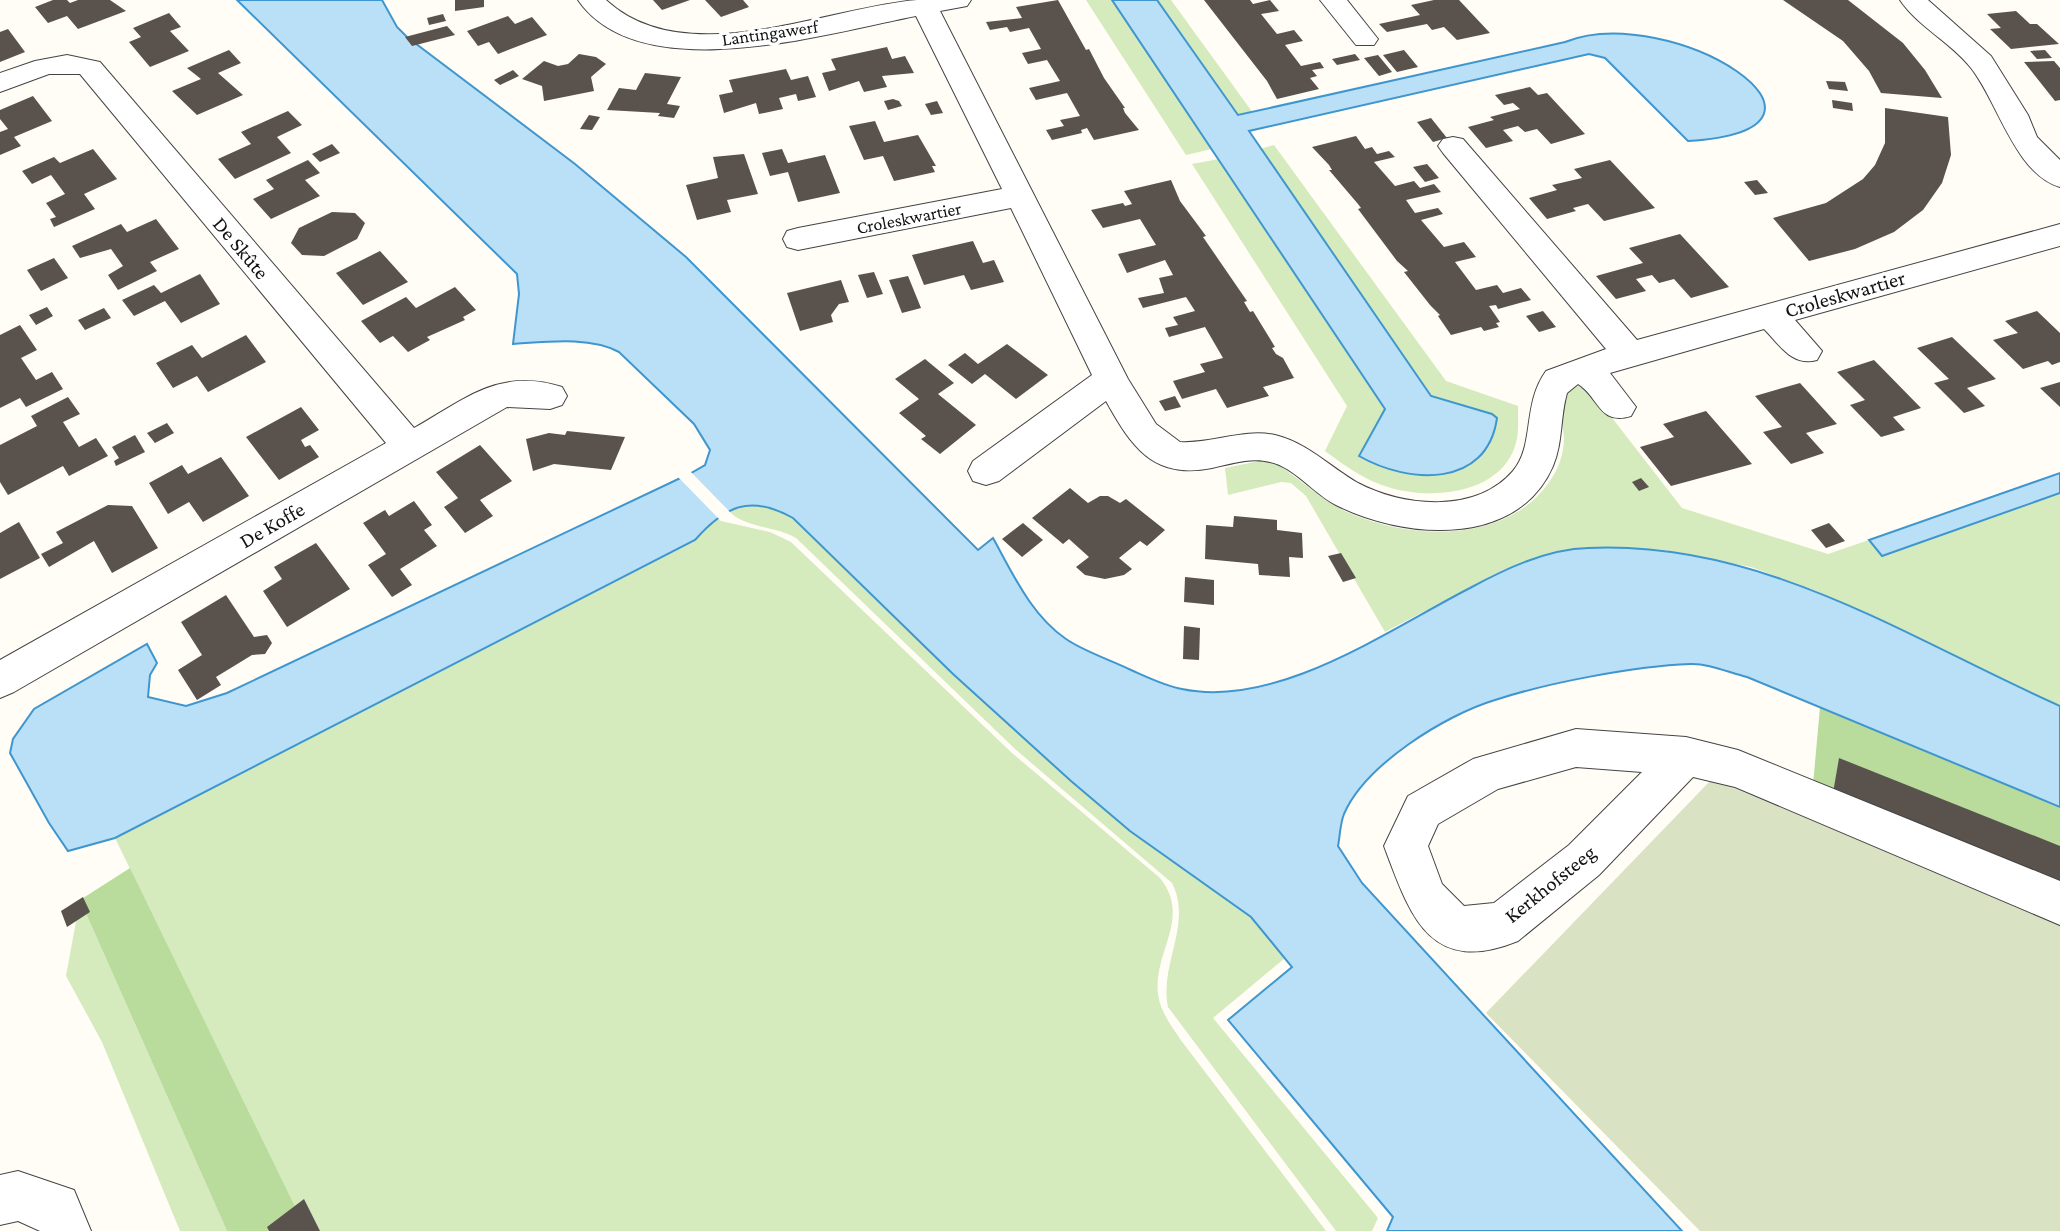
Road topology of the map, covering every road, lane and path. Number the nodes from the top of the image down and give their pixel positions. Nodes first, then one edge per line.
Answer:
1 (591, 0) edge
2 (958, 0) edge
3 (1332, 0) edge
4 (1913, 0) edge
5 (925, 7) junction
6 (1365, 39) dead end
7 (0, 83) edge
8 (1453, 146) dead end
9 (2060, 177) edge
10 (1020, 196) junction
11 (2060, 235) edge
12 (798, 239) dead end
13 (1771, 315) junction
14 (1805, 351) dead end
15 (1630, 355) junction
16 (1587, 369) junction
17 (1112, 378) junction
18 (550, 396) dead end
19 (1619, 407) dead end
20 (409, 446) junction
21 (986, 471) dead end
22 (0, 680) edge
23 (1686, 756) junction
24 (2060, 903) edge
25 (0, 1200) edge
26 (66, 1231) edge

1 - 5 street, Lantingawerf
2 - 5 street, Lantingawerf
3 - 6 street
4 - 9 street
5 - 10 street, Croleskwartier
7 - 20 street, De Skûte
8 - 15 street
10 - 12 street, Croleskwartier
10 - 17 street, Croleskwartier
11 - 13 street, Croleskwartier
13 - 14 street
13 - 15 street, Croleskwartier
15 - 16 street, Croleskwartier
16 - 17 street, Croleskwartier
16 - 19 street
17 - 21 street
18 - 20 street, De Koffe
20 - 22 street, De Koffe
23 - 23 street, Kerkhofsteeg
23 - 24 street, Kerkhofsteeg
25 - 26 street

